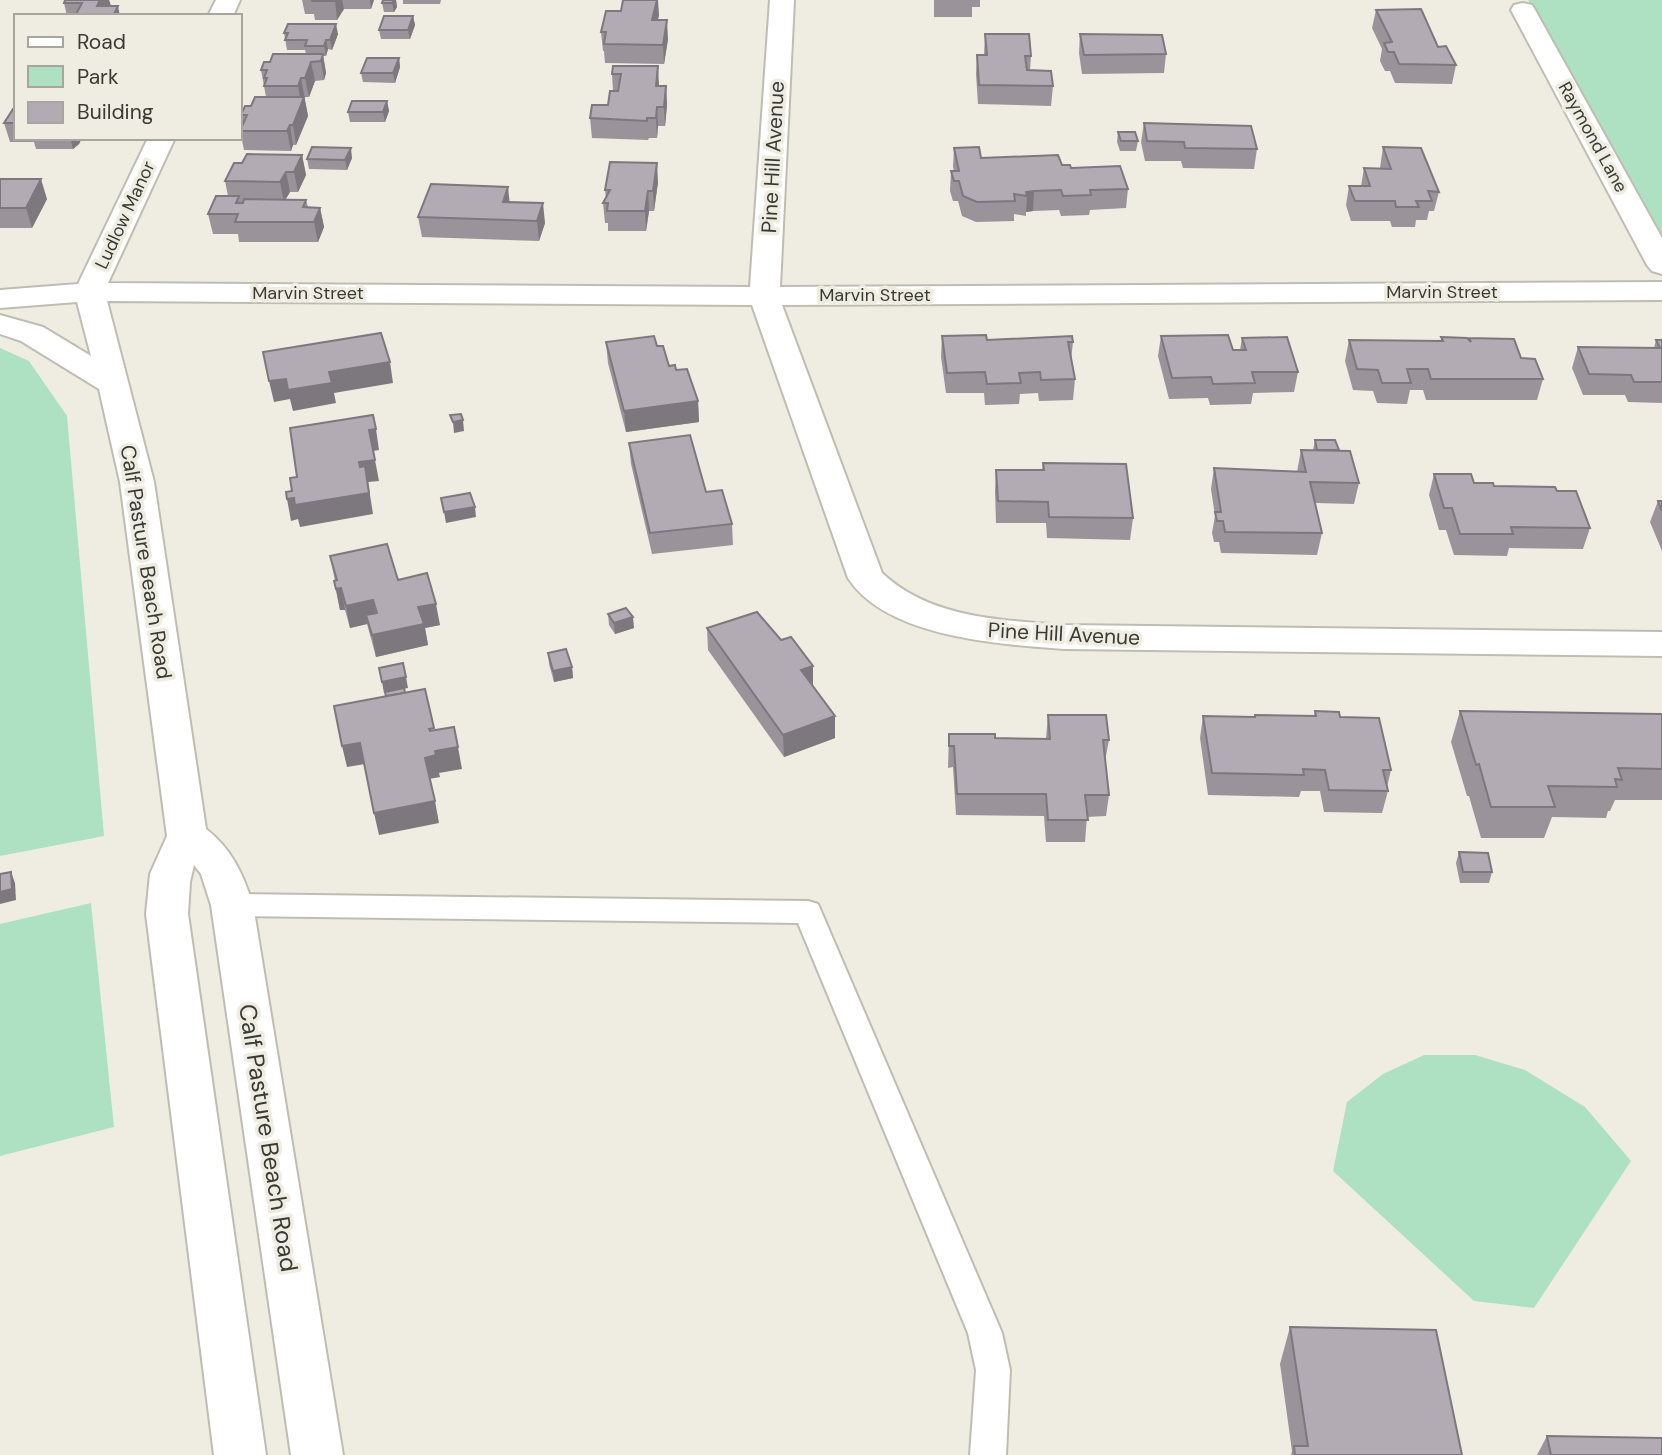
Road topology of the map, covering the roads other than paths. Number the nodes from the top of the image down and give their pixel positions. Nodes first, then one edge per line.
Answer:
1 (782, 0) edge
2 (1523, 10) dead end
3 (161, 140) edge
4 (1662, 265) edge
5 (0, 280) edge
6 (1662, 291) edge
7 (89, 292) junction
8 (764, 296) junction
9 (0, 299) edge
10 (0, 324) edge
11 (114, 384) junction
12 (1662, 644) edge
13 (187, 836) junction
14 (232, 905) junction
15 (240, 1455) edge
16 (317, 1455) edge
17 (988, 1455) edge

1 - 8 street, Pine Hill Avenue
2 - 4 street, Raymond Lane
3 - 7 street, Ludlow Manor
5 - 7 street, Marvin Street
6 - 8 street, Marvin Street
7 - 8 street, Marvin Street
7 - 9 street, Marvin Street
7 - 11 street, Calf Pasture Beach Road
8 - 12 street, Pine Hill Avenue
10 - 11 street
11 - 13 street, Calf Pasture Beach Road
13 - 14 street, Calf Pasture Beach Road
13 - 15 street
14 - 16 street, Calf Pasture Beach Road
14 - 17 lane

